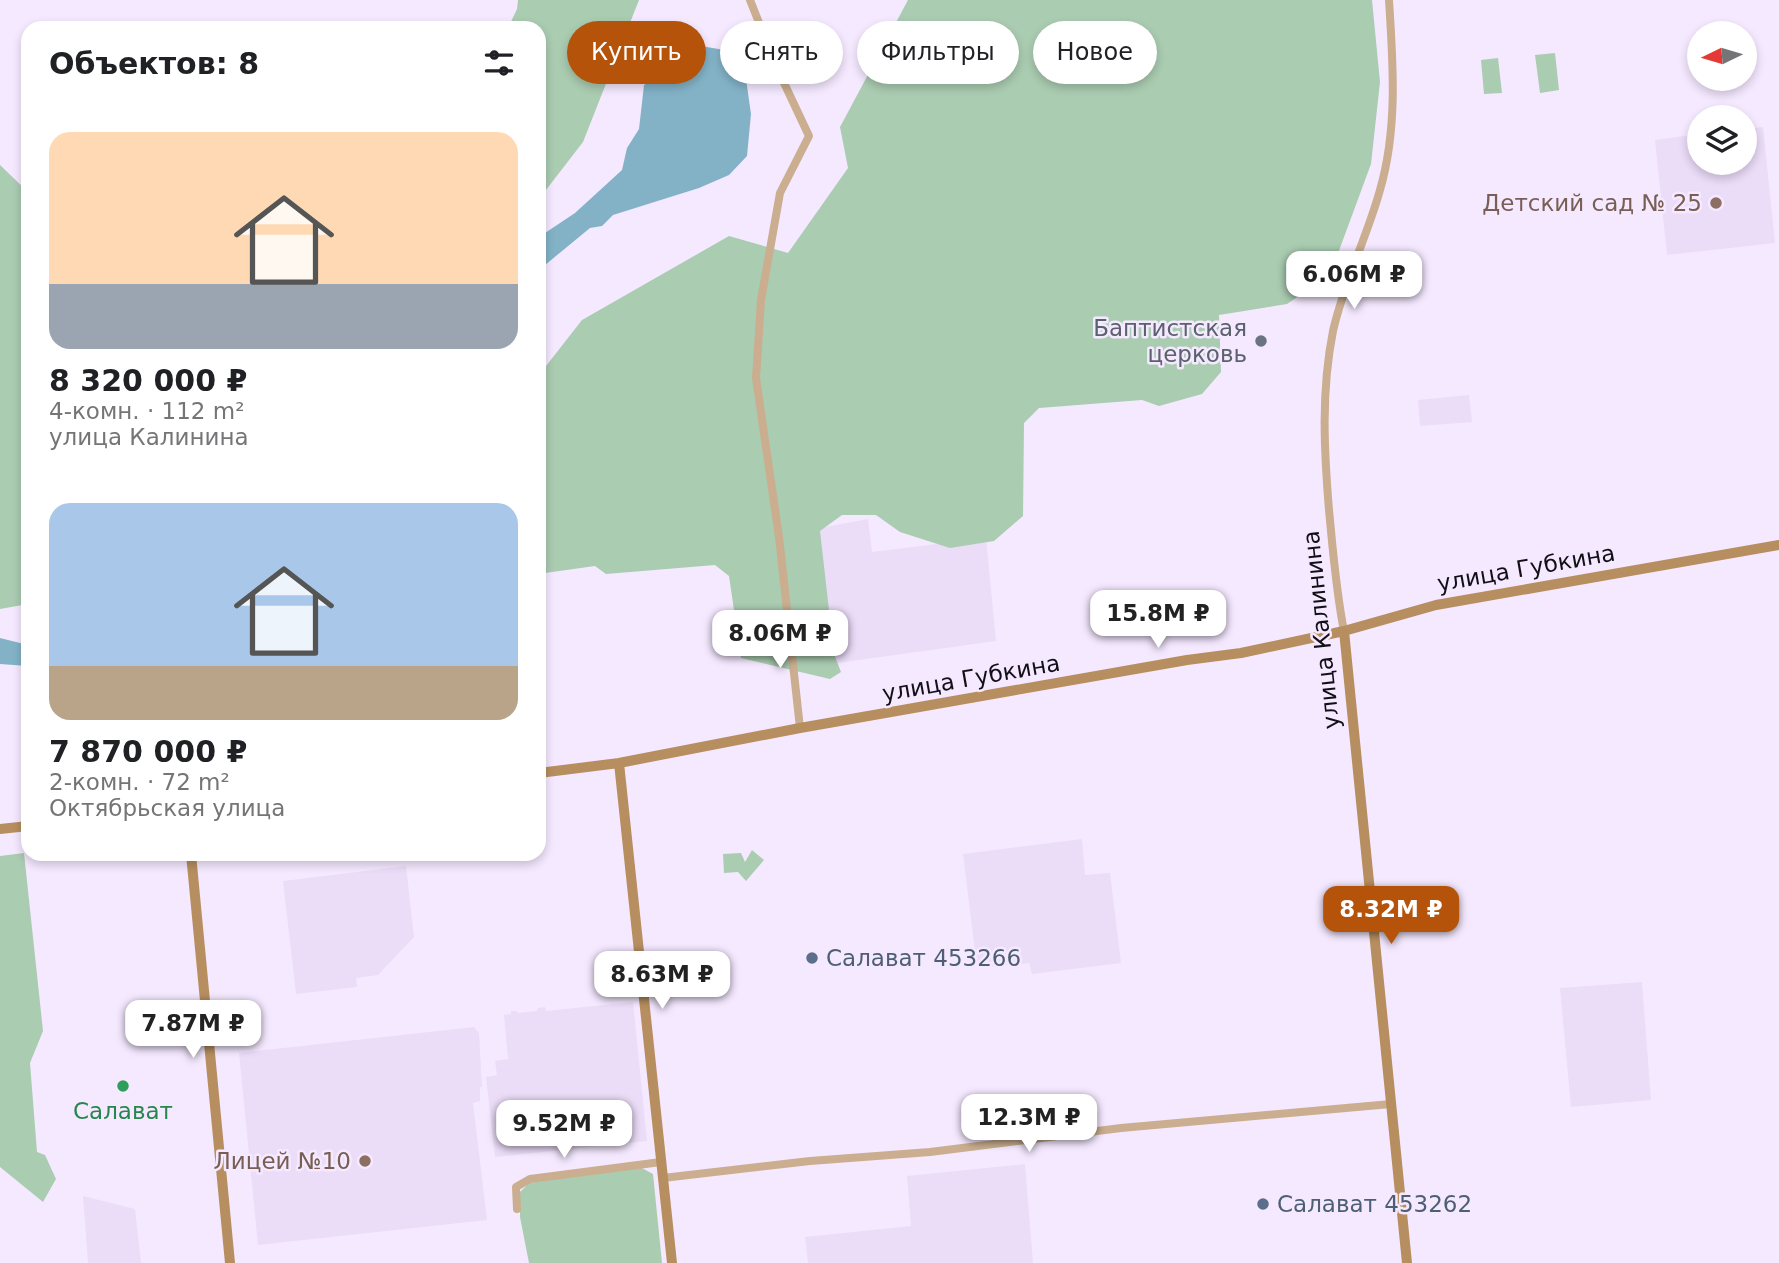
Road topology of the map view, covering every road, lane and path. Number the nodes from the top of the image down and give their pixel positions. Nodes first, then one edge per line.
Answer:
1 (750, 0) edge
2 (1389, 0) edge
3 (1779, 545) edge
4 (1344, 631) junction
5 (800, 728) junction
6 (619, 763) junction
7 (546, 772) edge
8 (21, 827) edge
9 (0, 829) edge
10 (192, 861) edge
11 (1391, 1104) junction
12 (661, 1162) junction
13 (663, 1178) junction
14 (517, 1209) dead end
15 (230, 1263) edge
16 (672, 1263) edge
17 (1407, 1263) edge

1 - 5 street
2 - 4 street, улица Калинина
3 - 4 street, улица Губкина
4 - 5 street, улица Губкина
4 - 11 street, улица Калинина
5 - 6 street, улица Губкина
6 - 7 street, улица Губкина
6 - 12 street
8 - 9 street
10 - 15 street
11 - 13 street
11 - 17 street, улица Калинина
12 - 13 street
12 - 14 street
13 - 16 street

